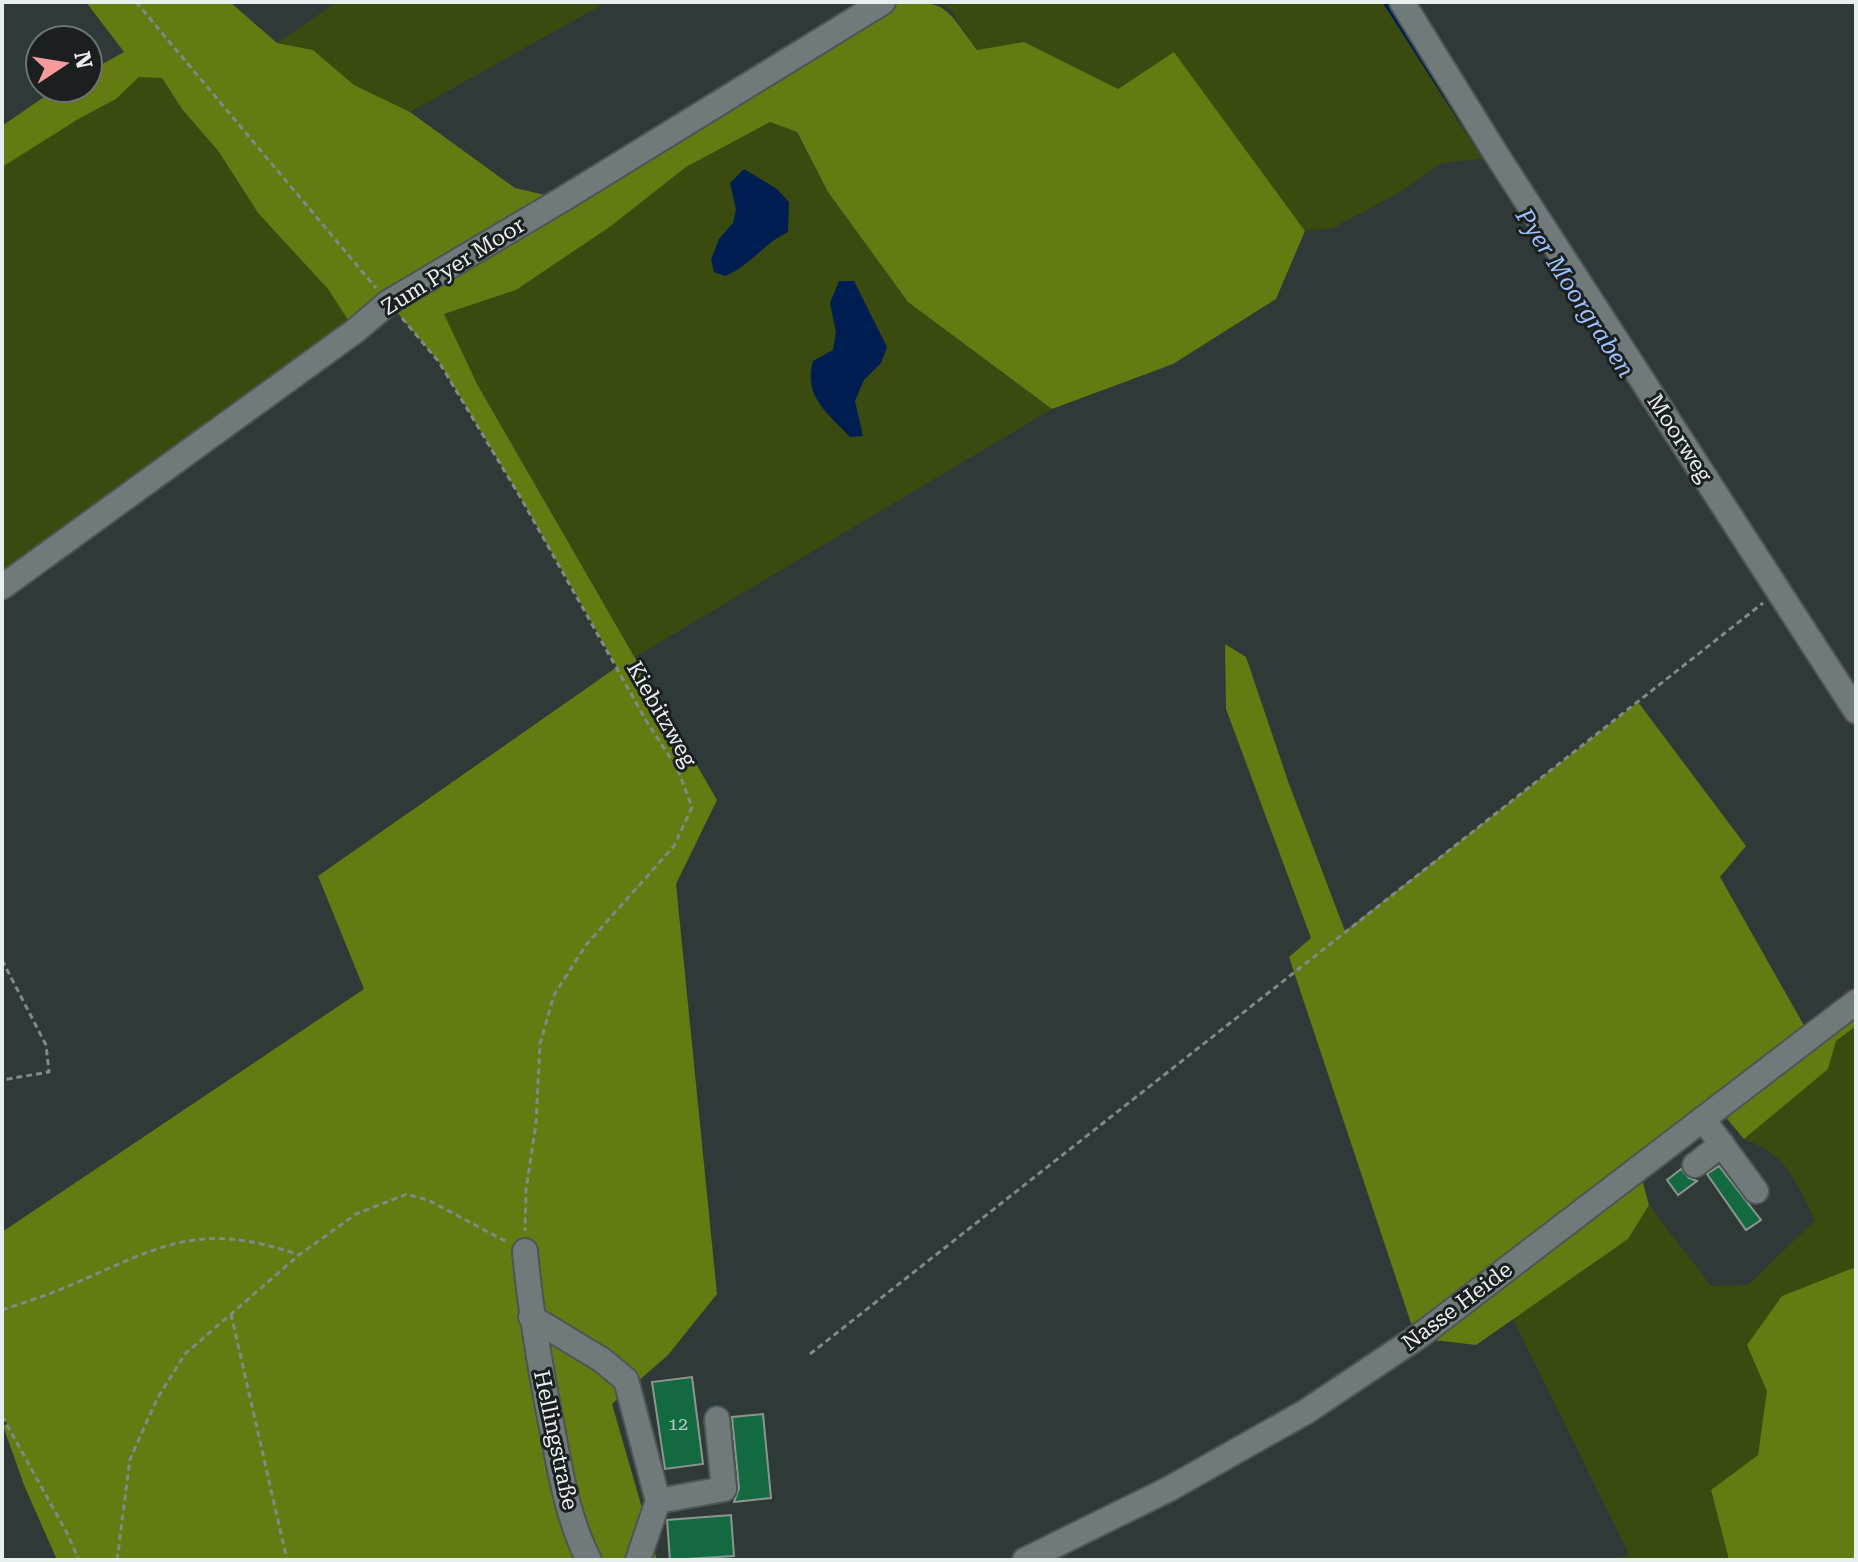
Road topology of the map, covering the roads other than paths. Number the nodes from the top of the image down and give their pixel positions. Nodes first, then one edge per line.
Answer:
1 (883, 2) edge
2 (1402, 2) edge
3 (2, 587) edge
4 (1856, 711) edge
5 (1856, 1002) edge
6 (1703, 1119) junction
7 (1722, 1144) junction
8 (1695, 1165) dead end
9 (1756, 1191) dead end
10 (525, 1251) road end
11 (531, 1317) junction
12 (717, 1419) dead end
13 (658, 1501) junction
14 (589, 1560) edge
15 (638, 1560) edge
16 (1025, 1560) edge

1 - 3 street, Zum Pyer Moor
2 - 4 street, Moorweg
5 - 6 street, Nasse Heide
6 - 7 street
6 - 16 street, Nasse Heide
7 - 8 street
7 - 9 street
10 - 11 street, Hellingstraße
11 - 13 street, Hellingstraße
11 - 14 street, Hellingstraße
12 - 13 street
13 - 15 street

